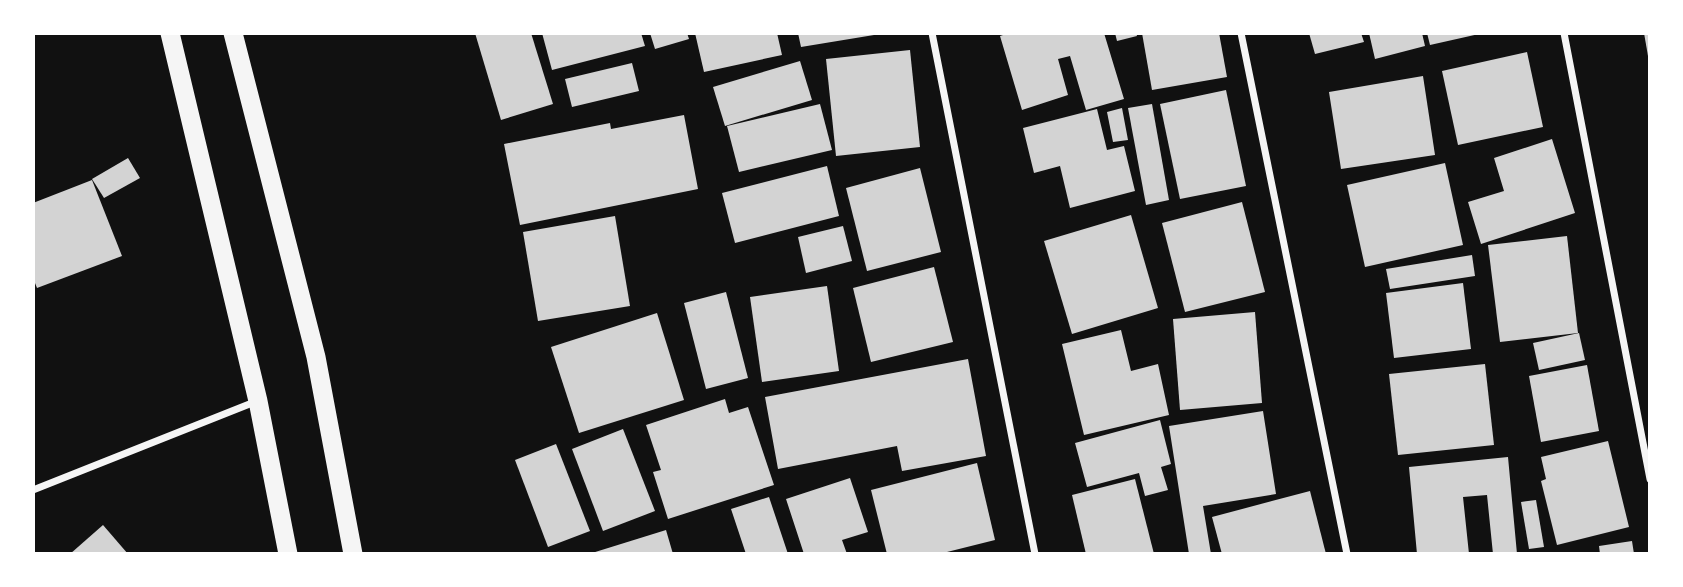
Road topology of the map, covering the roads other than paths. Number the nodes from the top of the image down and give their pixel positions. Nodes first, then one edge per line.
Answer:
1 (170, 33) edge
2 (233, 33) edge
3 (932, 33) edge
4 (1241, 33) edge
5 (1564, 33) edge
6 (258, 401) junction
7 (1650, 479) edge
8 (33, 490) edge
9 (288, 554) edge
10 (353, 554) edge
11 (1035, 554) edge
12 (1347, 554) edge

1 - 6 highway
2 - 10 highway
3 - 11 street
4 - 12 street
5 - 7 street
6 - 8 street
6 - 9 highway

